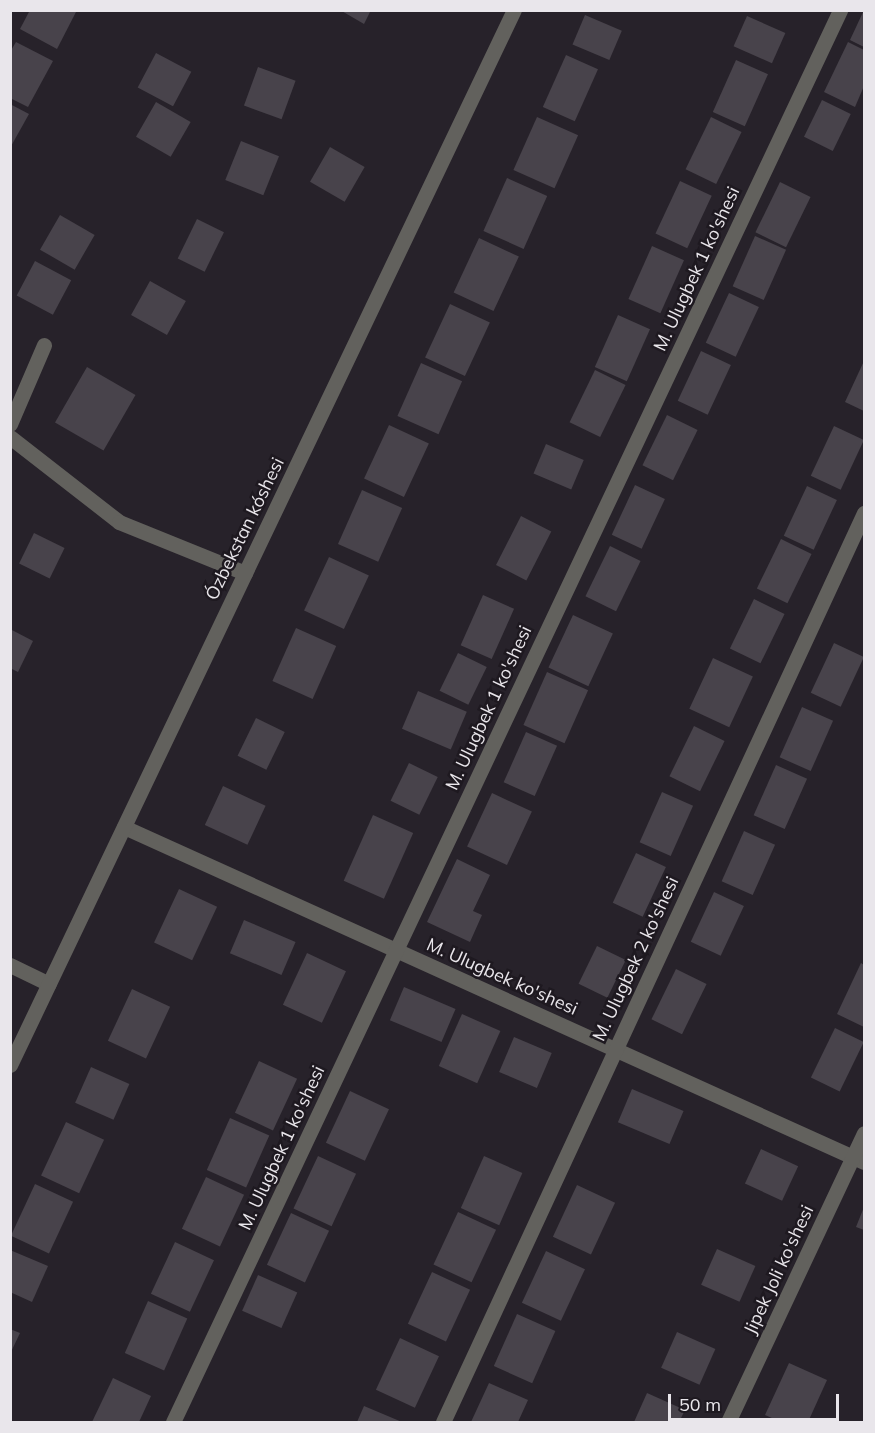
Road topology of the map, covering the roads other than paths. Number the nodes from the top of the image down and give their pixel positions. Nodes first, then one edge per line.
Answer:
1 (514, 10) edge
2 (840, 10) edge
3 (44, 345) dead end
4 (10, 424) edge
5 (10, 437) edge
6 (864, 513) edge
7 (245, 573) junction
8 (124, 827) junction
9 (397, 950) junction
10 (10, 965) edge
11 (49, 984) junction
12 (616, 1050) junction
13 (10, 1065) edge
14 (864, 1133) edge
15 (859, 1159) edge
16 (173, 1422) edge
17 (443, 1422) edge
18 (728, 1422) edge

1 - 7 street, Ózbekstan kóshesi
2 - 9 street, M. Ulugbek 1 ko'shesi
3 - 4 street
5 - 7 street
6 - 12 street, M. Ulugbek 2 ko'shesi
7 - 8 street, Ózbekstan kóshesi
8 - 9 street, M. Ulugbek ko'shesi
8 - 11 street, Ózbekstan kóshesi
9 - 12 street, M. Ulugbek ko'shesi
9 - 16 street, M. Ulugbek 1 ko'shesi
10 - 11 street
11 - 13 street, Ózbekstan kóshesi
12 - 15 street, M. Ulugbek ko'shesi
12 - 17 street, M. Ulugbek 2 ko'shesi
14 - 15 street, Jipek Joli ko'shesi
15 - 18 street, Jipek Joli ko'shesi

